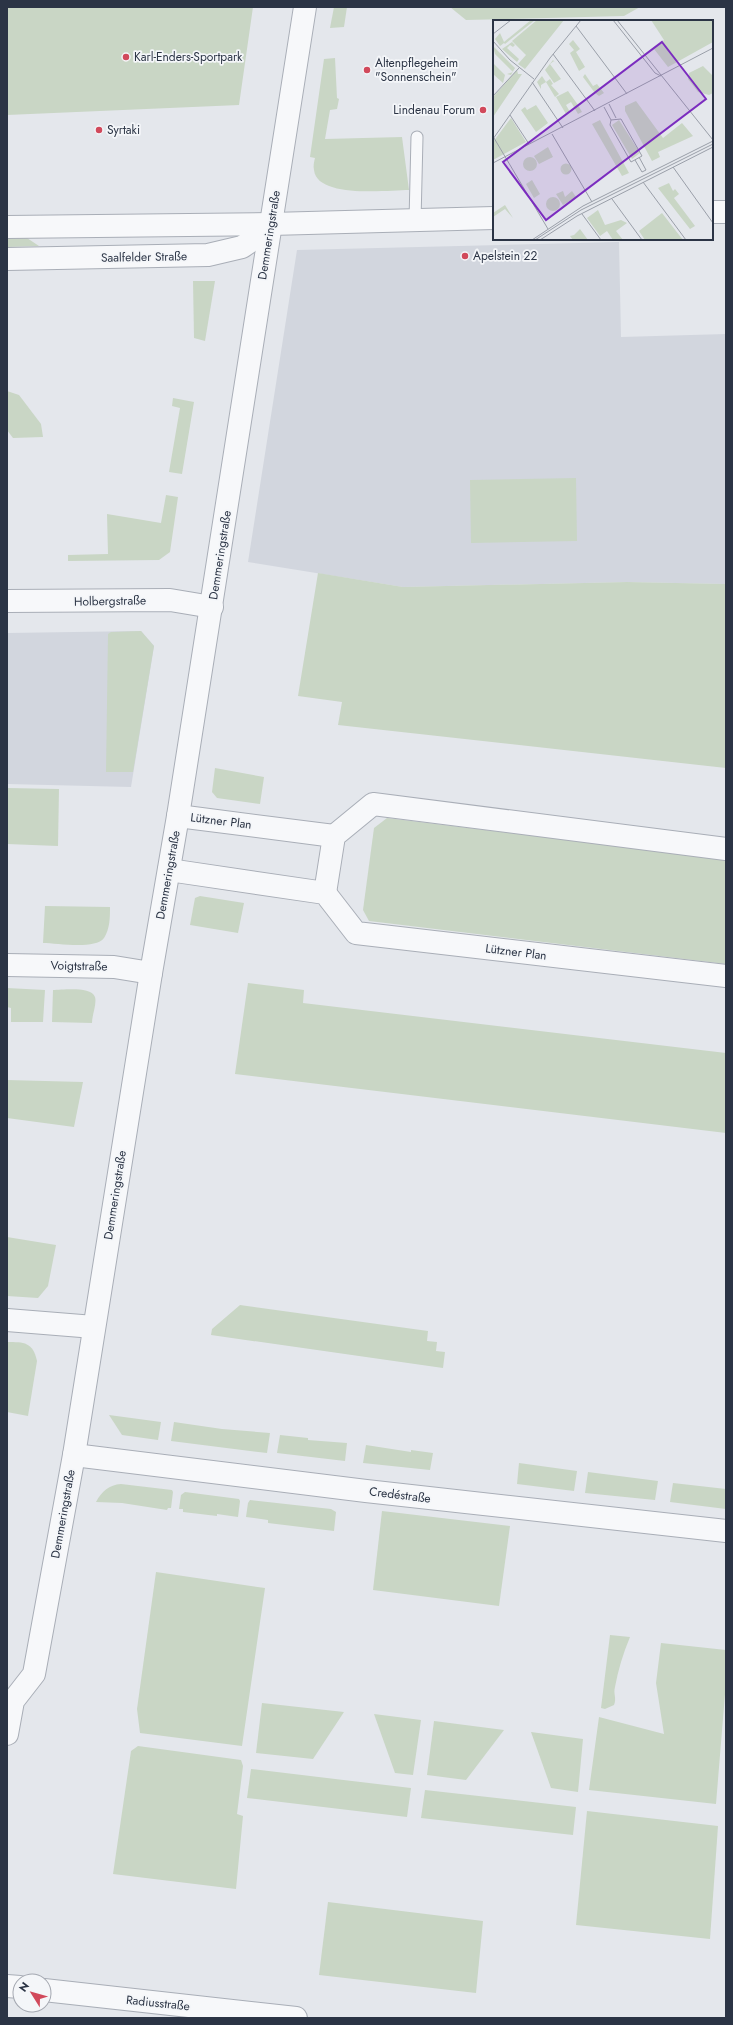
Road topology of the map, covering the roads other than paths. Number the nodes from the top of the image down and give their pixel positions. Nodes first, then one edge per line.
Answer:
1 (305, 7) edge
2 (417, 137) dead end
3 (713, 212) edge
4 (726, 212) edge
5 (493, 218) edge
6 (415, 221) junction
7 (271, 224) junction
8 (7, 227) edge
9 (7, 259) edge
10 (7, 601) edge
11 (212, 608) junction
12 (178, 816) junction
13 (334, 836) junction
14 (726, 849) edge
15 (169, 870) junction
16 (325, 893) junction
17 (7, 964) edge
18 (151, 973) junction
19 (726, 976) edge
20 (7, 1320) edge
21 (94, 1327) junction
22 (74, 1455) junction
23 (726, 1531) edge
24 (10, 1701) edge
25 (7, 1734) edge
26 (52, 1991) edge
27 (274, 2017) edge
28 (296, 2018) edge

1 - 7 street, Demmeringstraße
2 - 6 lane
3 - 4 street
5 - 6 street
6 - 7 street
7 - 8 street
7 - 9 street, Saalfelder Straße
7 - 11 street, Demmeringstraße
10 - 11 street, Holbergstraße
11 - 12 street, Demmeringstraße
12 - 13 street, Lützner Plan
12 - 15 street, Demmeringstraße
13 - 14 street
13 - 16 street
15 - 16 street
15 - 18 street, Demmeringstraße
16 - 19 street, Lützner Plan
17 - 18 street, Voigtstraße
18 - 21 street, Demmeringstraße
20 - 21 street
21 - 22 street, Demmeringstraße
22 - 23 street, Credéstraße
22 - 24 street, Demmeringstraße
24 - 25 street, Demmeringstraße
26 - 27 street, Radiusstraße
27 - 28 street, Radiusstraße

